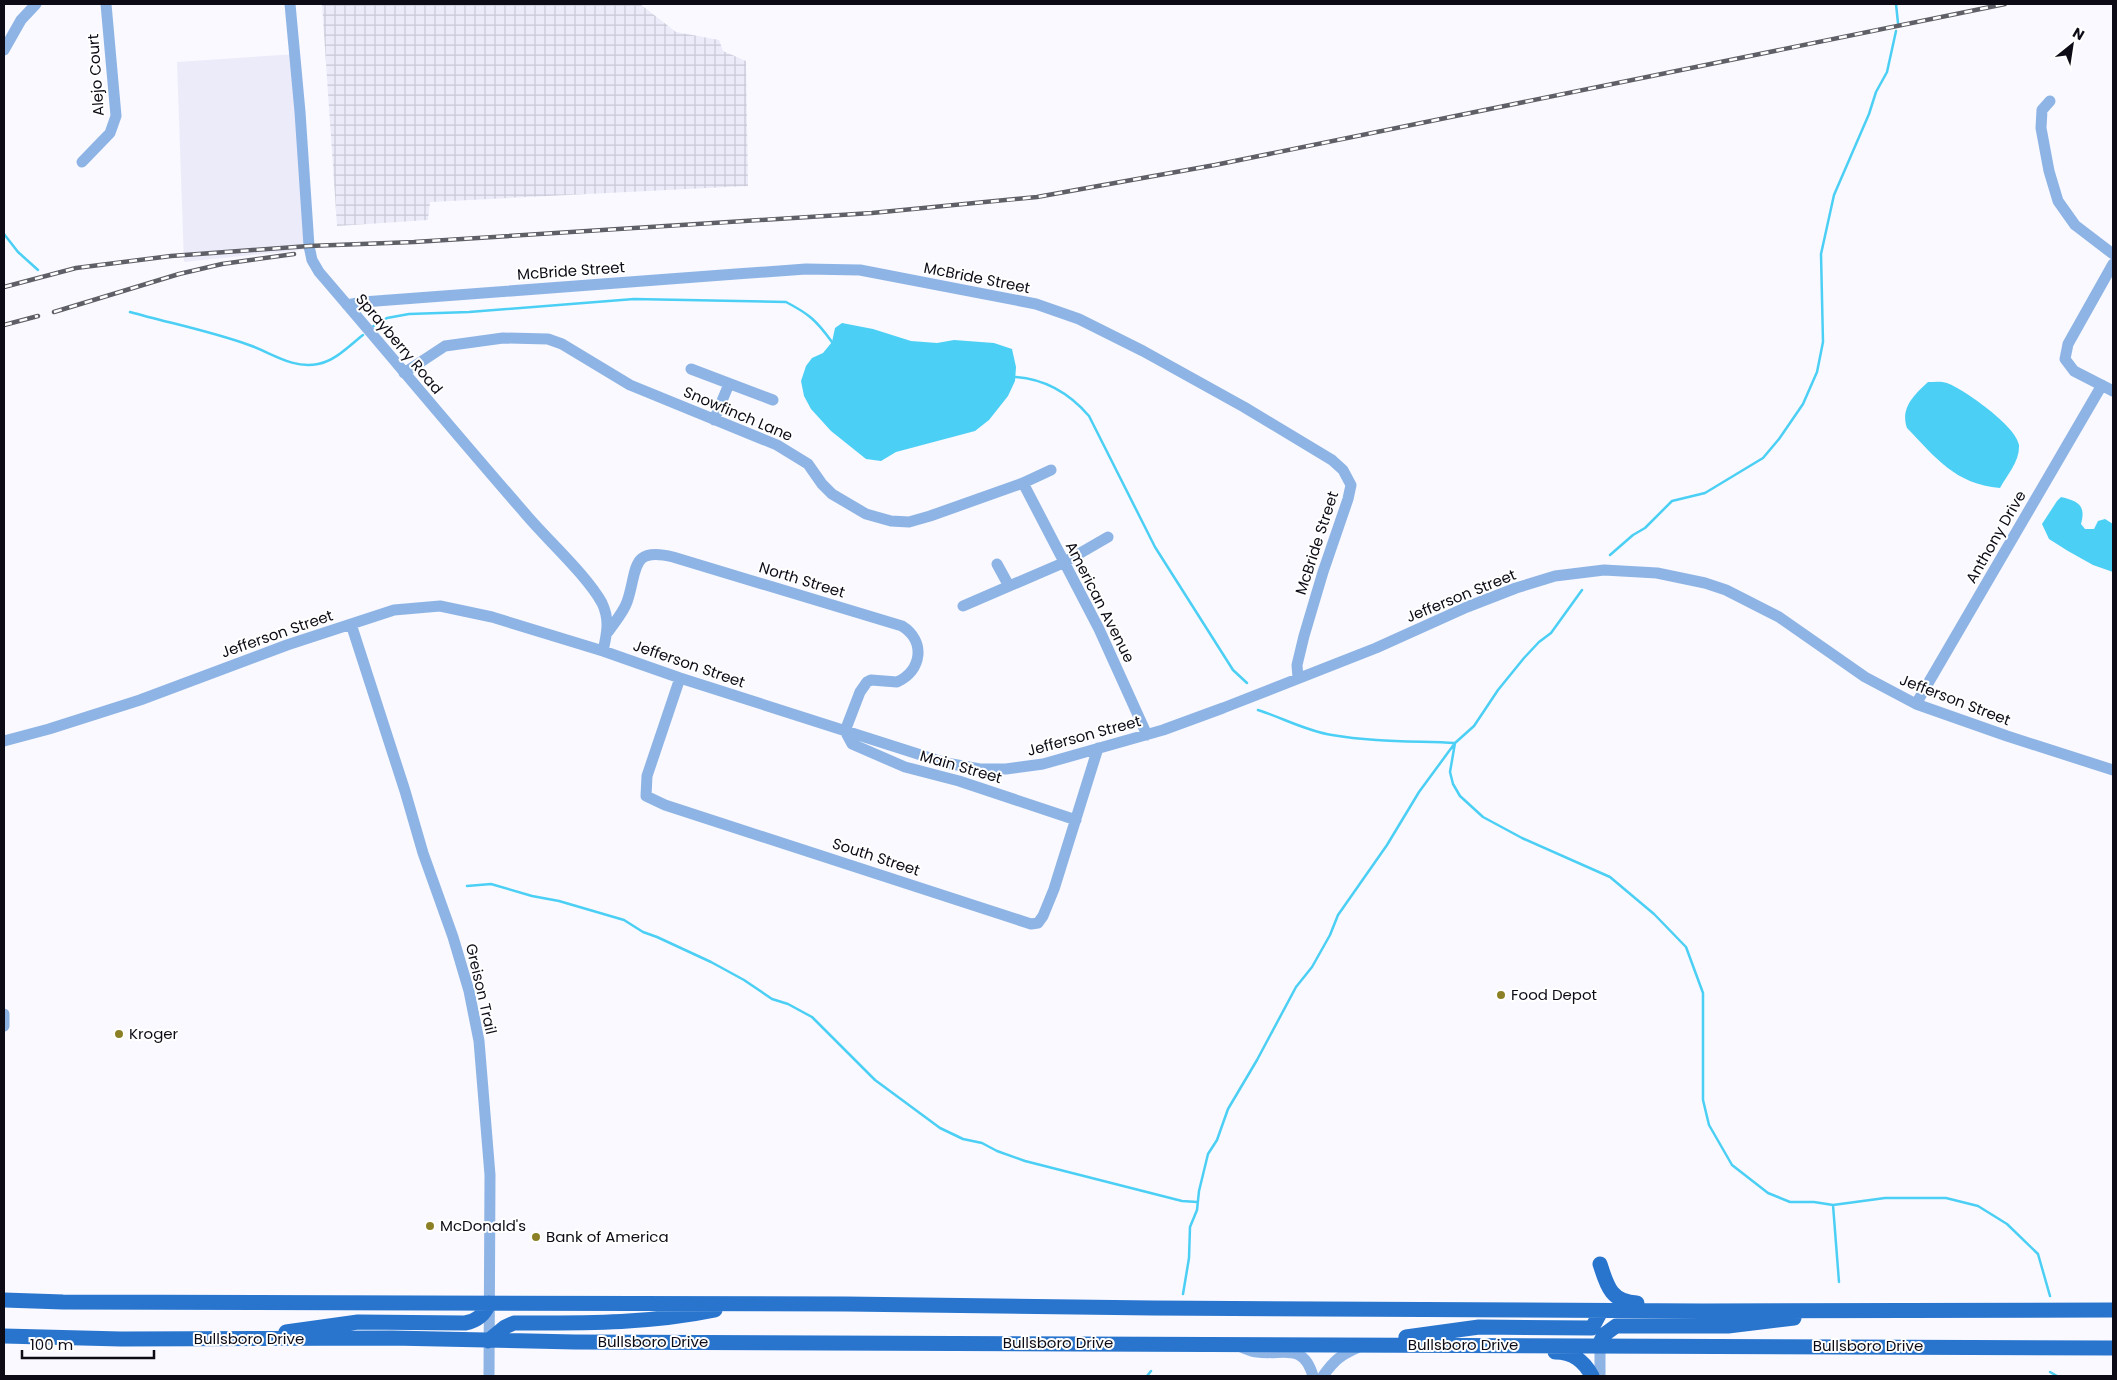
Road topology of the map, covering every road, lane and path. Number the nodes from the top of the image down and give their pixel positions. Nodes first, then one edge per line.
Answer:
1 (36, 4) edge
2 (106, 4) edge
3 (290, 4) edge
4 (4, 50) edge
5 (2050, 101) dead end
6 (82, 162) dead end
7 (2113, 254) edge
8 (2113, 264) edge
9 (347, 305) junction
10 (691, 369) dead end
11 (404, 373) junction
12 (729, 384) junction
13 (2102, 385) junction
14 (2113, 391) edge
15 (773, 400) dead end
16 (714, 420) junction
17 (1051, 470) dead end
18 (1023, 483) junction
19 (1108, 538) dead end
20 (1064, 563) junction
21 (998, 564) dead end
22 (1009, 586) junction
23 (963, 606) dead end
24 (351, 624) junction
25 (608, 632) junction
26 (603, 650) junction
27 (680, 678) junction
28 (1298, 678) junction
29 (1916, 704) junction
30 (845, 731) junction
31 (1147, 735) junction
32 (4, 741) edge
33 (1098, 748) junction
34 (2113, 770) edge
35 (1076, 820) junction
36 (4, 1014) edge
37 (4, 1026) edge
38 (1600, 1264) dead end
39 (4, 1300) edge
40 (489, 1303) junction
41 (746, 1303) junction
42 (1825, 1310) junction
43 (2113, 1310) edge
44 (1600, 1311) junction
45 (1688, 1311) junction
46 (4, 1336) edge
47 (263, 1339) junction
48 (488, 1341) junction
49 (1233, 1344) junction
50 (1362, 1344) junction
51 (1600, 1344) junction
52 (2113, 1344) edge
53 (1510, 1345) junction
54 (2090, 1348) junction
55 (2113, 1348) edge
56 (489, 1376) edge
57 (1313, 1376) edge
58 (1324, 1376) edge
59 (1592, 1376) edge
60 (1600, 1376) edge

1 - 4 street
2 - 6 street, Alejo Court
3 - 9 street, Sprayberry Road
5 - 7 street
8 - 13 street
9 - 11 street, Sprayberry Road
9 - 28 street, McBride Street
10 - 12 street
11 - 16 street, Snowfinch Lane
11 - 25 street, Sprayberry Road
12 - 15 street
12 - 16 street
13 - 14 street
13 - 29 street, Anthony Drive
16 - 18 street, Snowfinch Lane
17 - 18 street, Snowfinch Lane
18 - 20 street, American Avenue
19 - 20 street
20 - 22 street
20 - 31 street, American Avenue
21 - 22 street
22 - 23 street
24 - 26 street, Jefferson Street
24 - 32 street, Jefferson Street
24 - 40 street, Greison Trail
25 - 26 street, Sprayberry Road
25 - 30 street, North Street
26 - 27 street, Jefferson Street
27 - 30 street, Jefferson Street
27 - 35 street, South Street
28 - 29 street, Jefferson Street
28 - 31 street, Jefferson Street
29 - 34 street, Jefferson Street
30 - 33 street, Jefferson Street
30 - 35 street, Main Street
31 - 33 street, Jefferson Street
33 - 35 street, South Street
36 - 37 street
38 - 45 main road
39 - 40 main road
40 - 41 main road
40 - 47 main road
40 - 48 street, Greison Trail
41 - 44 main road
41 - 48 main road
42 - 43 main road
42 - 45 main road
42 - 51 main road
44 - 45 main road
44 - 50 main road
44 - 51 street
46 - 47 main road, Bullsboro Drive
47 - 48 main road, Bullsboro Drive
48 - 49 main road, Bullsboro Drive
48 - 56 street, Greison Trail
49 - 50 main road, Bullsboro Drive
49 - 57 street
50 - 53 main road, Bullsboro Drive
50 - 58 street
51 - 53 main road, Bullsboro Drive
51 - 54 main road, Bullsboro Drive
51 - 60 street
52 - 54 main road
53 - 59 main road
54 - 55 main road, Bullsboro Drive

